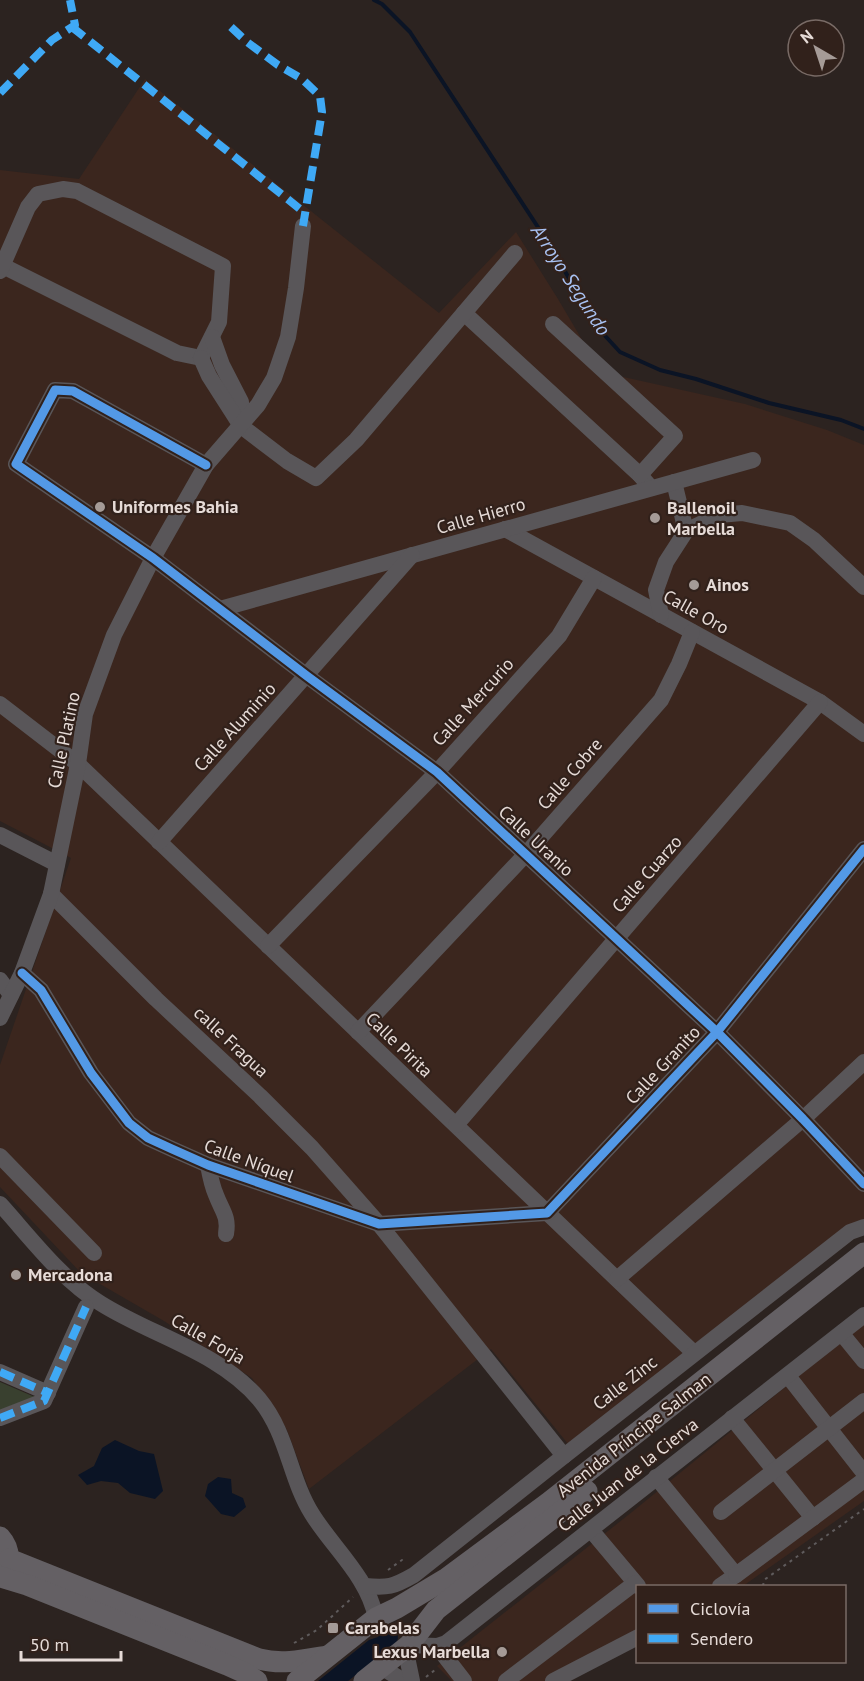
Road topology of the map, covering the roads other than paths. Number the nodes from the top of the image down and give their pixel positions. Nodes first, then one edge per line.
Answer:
1 (303, 226) dead end
2 (515, 253) dead end
3 (1, 269) edge
4 (464, 313) junction
5 (553, 324) dead end
6 (212, 336) junction
7 (201, 358) junction
8 (241, 426) junction
9 (753, 460) dead end
10 (206, 465) junction
11 (640, 475) junction
12 (674, 482) junction
13 (651, 488) junction
14 (505, 529) junction
15 (686, 531) junction
16 (412, 555) junction
17 (153, 558) junction
18 (594, 578) junction
19 (864, 587) edge
20 (220, 609) junction
21 (661, 615) junction
22 (692, 632) junction
23 (307, 676) junction
24 (820, 702) junction
25 (0, 704) edge
26 (864, 734) edge
27 (78, 764) junction
28 (437, 772) junction
29 (0, 835) edge
30 (159, 842) junction
31 (864, 849) edge
32 (526, 854) junction
33 (57, 864) junction
34 (51, 894) junction
35 (617, 938) junction
36 (268, 946) junction
37 (22, 974) junction
38 (0, 980) edge
39 (11, 995) junction
40 (0, 1018) edge
41 (358, 1032) junction
42 (717, 1032) junction
43 (864, 1062) edge
44 (803, 1119) junction
45 (456, 1125) junction
46 (0, 1156) edge
47 (208, 1165) junction
48 (864, 1184) edge
49 (0, 1204) edge
50 (547, 1213) junction
51 (379, 1224) junction
52 (864, 1227) edge
53 (226, 1234) dead end
54 (94, 1253) dead end
55 (864, 1253) edge
56 (864, 1270) edge
57 (617, 1279) junction
58 (86, 1307) dead end
59 (864, 1315) edge
60 (842, 1334) junction
61 (694, 1353) junction
62 (864, 1362) edge
63 (0, 1372) edge
64 (788, 1376) junction
65 (48, 1393) junction
66 (864, 1401) edge
67 (0, 1418) edge
68 (732, 1418) junction
69 (829, 1429) junction
70 (564, 1455) junction
71 (775, 1470) junction
72 (864, 1473) edge
73 (656, 1477) junction
74 (864, 1480) edge
75 (721, 1512) dead end
76 (813, 1518) junction
77 (591, 1530) junction
78 (0, 1538) edge
79 (3, 1571) edge
80 (414, 1575) junction
81 (736, 1575) junction
82 (636, 1585) edge
83 (723, 1585) edge
84 (365, 1586) junction
85 (397, 1608) junction
86 (376, 1618) junction
87 (636, 1638) edge
88 (413, 1640) junction
89 (437, 1646) junction
90 (327, 1656) junction
91 (381, 1667) junction
92 (257, 1681) edge
93 (297, 1681) edge
94 (364, 1681) edge
95 (404, 1681) edge
96 (412, 1681) edge
97 (464, 1681) edge
98 (506, 1681) edge
99 (553, 1681) edge

1 - 8 street, Calle Platino
2 - 4 street
3 - 6 street
3 - 7 street
4 - 8 street
4 - 11 street
5 - 11 street
6 - 7 street
6 - 8 street
7 - 8 street
8 - 10 street, Calle Platino
9 - 12 street, Calle Hierro
10 - 17 street, Calle Platino
10 - 17 street, Calle Uranio
11 - 13 street
12 - 13 street, Calle Hierro
12 - 15 street
13 - 14 street, Calle Hierro
14 - 16 street, Calle Hierro
14 - 18 street, Calle Oro
15 - 19 street
15 - 21 street
16 - 20 street, Calle Hierro
16 - 23 street, Calle Aluminio
17 - 20 street, Calle Uranio
17 - 27 street, Calle Platino
18 - 21 street, Calle Oro
18 - 28 street, Calle Mercurio
20 - 23 street, Calle Uranio
21 - 22 street, Calle Oro
22 - 24 street, Calle Oro
22 - 32 street, Calle Cobre
23 - 28 street, Calle Uranio
23 - 30 street, Calle Aluminio
24 - 26 street, Calle Oro
24 - 35 street, Calle Cuarzo
25 - 27 street, Calle Pirita
27 - 30 street, Calle Pirita
27 - 33 street, Calle Platino
28 - 32 street, Calle Uranio
28 - 36 street, Calle Mercurio
29 - 33 street
30 - 36 street, Calle Pirita
31 - 42 street, Calle Granito
32 - 35 street, Calle Uranio
32 - 41 street, Calle Cobre
33 - 34 street, Calle Platino
34 - 37 street, Calle Platino
34 - 51 street, calle Fragua
35 - 42 street, Calle Uranio
35 - 45 street, Calle Cuarzo
36 - 41 street, Calle Pirita
37 - 39 street, Calle Platino
37 - 47 street, Calle Níquel
38 - 39 street
39 - 40 street, Calle Platino
41 - 45 street, Calle Pirita
42 - 44 street, Calle Uranio
42 - 50 street, Calle Granito
43 - 44 street
44 - 48 street, Calle Uranio
44 - 57 street
45 - 50 street, Calle Pirita
46 - 54 street
47 - 51 street, Calle Níquel
47 - 53 street
49 - 84 street, Calle Forja
50 - 51 street, Calle Níquel
50 - 57 street, Calle Pirita
51 - 70 street
52 - 61 street, Calle Zinc
55 - 85 main road, Avenida Príncipe Salman
56 - 88 main road, Avenida Príncipe Salman
57 - 61 street, Calle Pirita
58 - 65 street
59 - 60 street, Calle Juan de la Cierva
60 - 62 street
60 - 64 street, Calle Juan de la Cierva
61 - 70 street, Calle Zinc
63 - 65 street
64 - 68 street, Calle Juan de la Cierva
64 - 69 street
65 - 67 street
66 - 69 street
68 - 71 street
68 - 73 street, Calle Juan de la Cierva
69 - 71 street
69 - 72 street
70 - 80 street, Calle Zinc
71 - 75 street
71 - 76 street
73 - 77 street, Calle Juan de la Cierva
73 - 81 street
74 - 76 street
76 - 81 street
77 - 82 street
77 - 89 street, Calle Juan de la Cierva
78 - 79 main road
79 - 90 main road
79 - 92 main road
80 - 84 street, Calle Zinc
80 - 85 street, Calle Zinc
81 - 83 street
82 - 98 street
84 - 85 street
84 - 86 street, Calle Forja
85 - 86 main road, Avenida Príncipe Salman
85 - 88 main road
86 - 90 main road, Avenida Príncipe Salman
87 - 99 street
88 - 89 street
88 - 91 main road, Avenida Príncipe Salman
88 - 96 street
89 - 97 street
90 - 93 main road, Avenida Príncipe Salman
91 - 94 main road, Avenida Príncipe Salman
91 - 95 street

